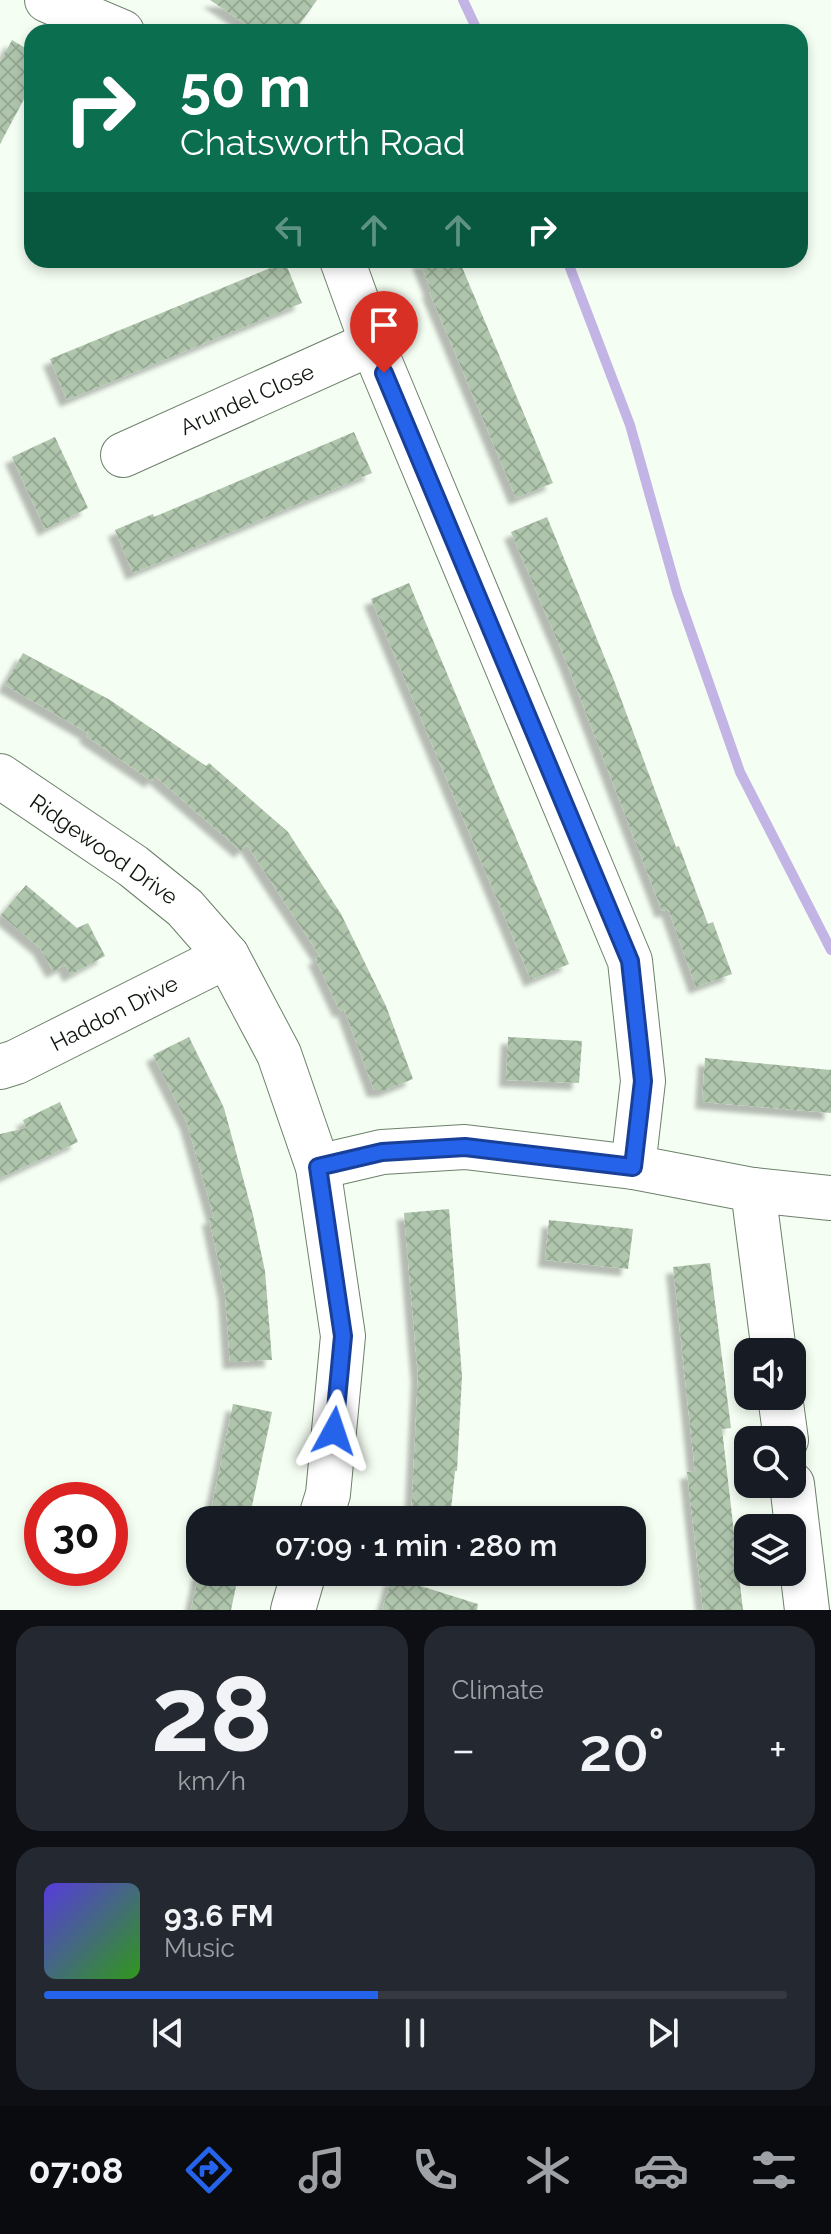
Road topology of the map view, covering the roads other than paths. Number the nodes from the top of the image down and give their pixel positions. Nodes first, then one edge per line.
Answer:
1 (47, 0) edge
2 (103, 24) edge
3 (345, 268) edge
4 (372, 343) junction
5 (123, 455) dead end
6 (0, 776) edge
7 (227, 956) junction
8 (0, 1067) edge
9 (318, 1167) junction
10 (633, 1167) junction
11 (753, 1190) junction
12 (831, 1198) edge
13 (772, 1338) edge
14 (795, 1498) edge
15 (324, 1506) edge
16 (300, 1586) edge
17 (815, 1597) edge
18 (293, 1610) edge

1 - 2 street
3 - 4 street
4 - 5 street, Arundel Close
4 - 10 street
6 - 7 street, Ridgewood Drive
7 - 8 street, Haddon Drive
7 - 9 street, Ridgewood Drive
9 - 10 street
9 - 15 street, Ridgewood Drive
10 - 11 street
11 - 12 street
11 - 13 street
14 - 17 street
16 - 18 street

